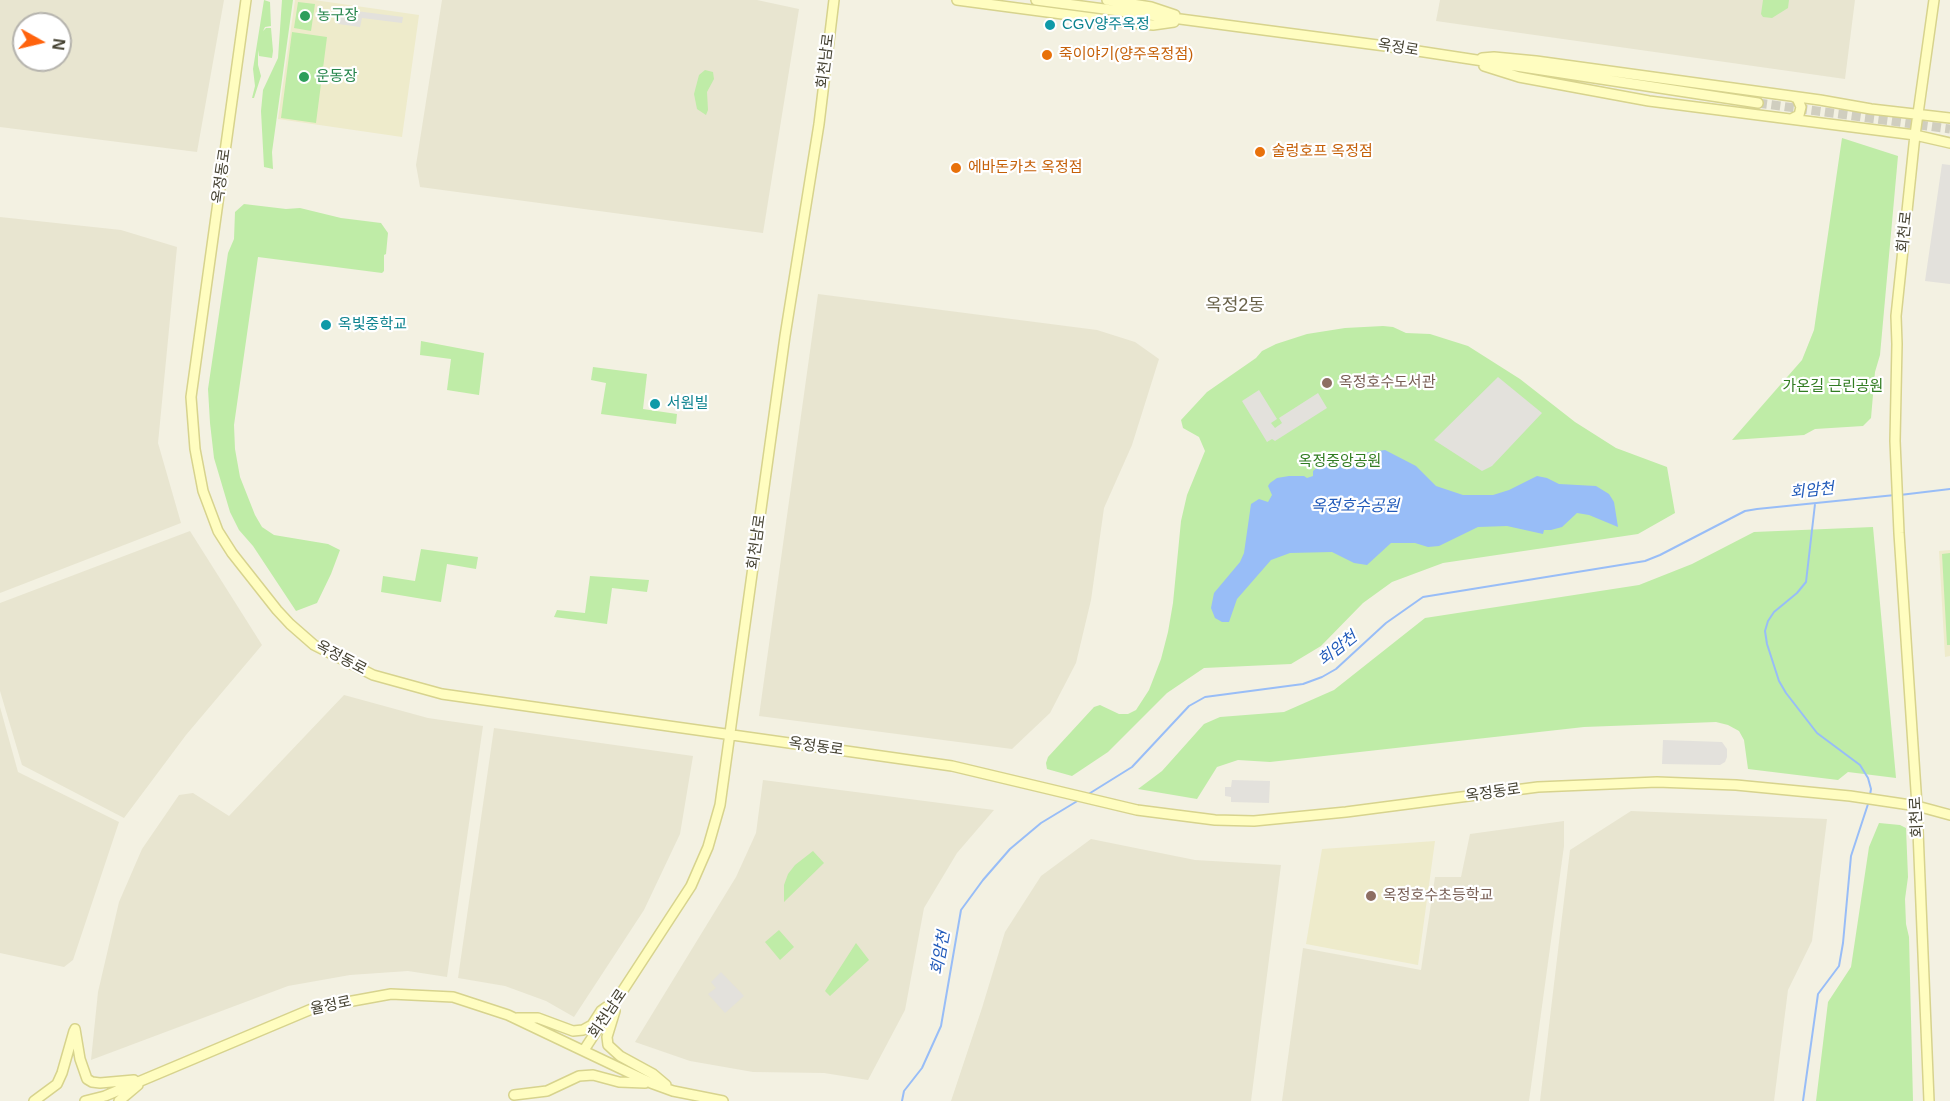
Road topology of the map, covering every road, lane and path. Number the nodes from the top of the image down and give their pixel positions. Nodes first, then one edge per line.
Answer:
1 (246, 0) edge
2 (834, 0) edge
3 (957, 0) edge
4 (1036, 0) edge
5 (1107, 0) edge
6 (1934, 0) edge
7 (1188, 20) junction
8 (1468, 60) junction
9 (1792, 96) junction
10 (1758, 103) tunnel mouth
11 (1918, 114) junction
12 (1950, 118) edge
13 (1791, 119) junction
14 (1915, 135) junction
15 (1950, 143) edge
16 (730, 735) junction
17 (1917, 806) junction
18 (1950, 815) edge
19 (621, 995) junction
20 (514, 1018) junction
21 (584, 1050) junction
22 (145, 1079) junction
23 (651, 1083) junction
24 (1927, 1084) junction
25 (672, 1090) junction
26 (514, 1095) dead end
27 (34, 1101) edge
28 (85, 1101) edge
29 (119, 1101) edge
30 (723, 1101) edge
31 (1923, 1101) edge
32 (1929, 1101) edge

1 - 16 main road, 옥정동로
2 - 16 main road, 회천남로
3 - 7 main road
4 - 7 main road, 옥정로
5 - 7 main road
6 - 11 main road, 회천로
7 - 8 main road, 옥정로
8 - 9 main road
8 - 10 main road, 옥정로
8 - 13 main road
9 - 11 main road
9 - 13 main road
11 - 12 main road
11 - 14 main road, 회천로
13 - 14 main road
14 - 15 main road
14 - 17 main road, 회천로
16 - 17 main road, 옥정동로
16 - 19 main road, 회천남로
17 - 18 main road
17 - 24 main road, 회천로
19 - 20 main road
19 - 21 main road, 회천남로
19 - 25 main road
20 - 21 main road, 율정로
20 - 22 main road, 율정로
21 - 23 main road, 율정로
22 - 27 main road
22 - 28 main road, 율정로
22 - 29 main road
23 - 25 main road
23 - 26 main road
24 - 31 main road
24 - 32 main road, 회천로
25 - 30 main road

